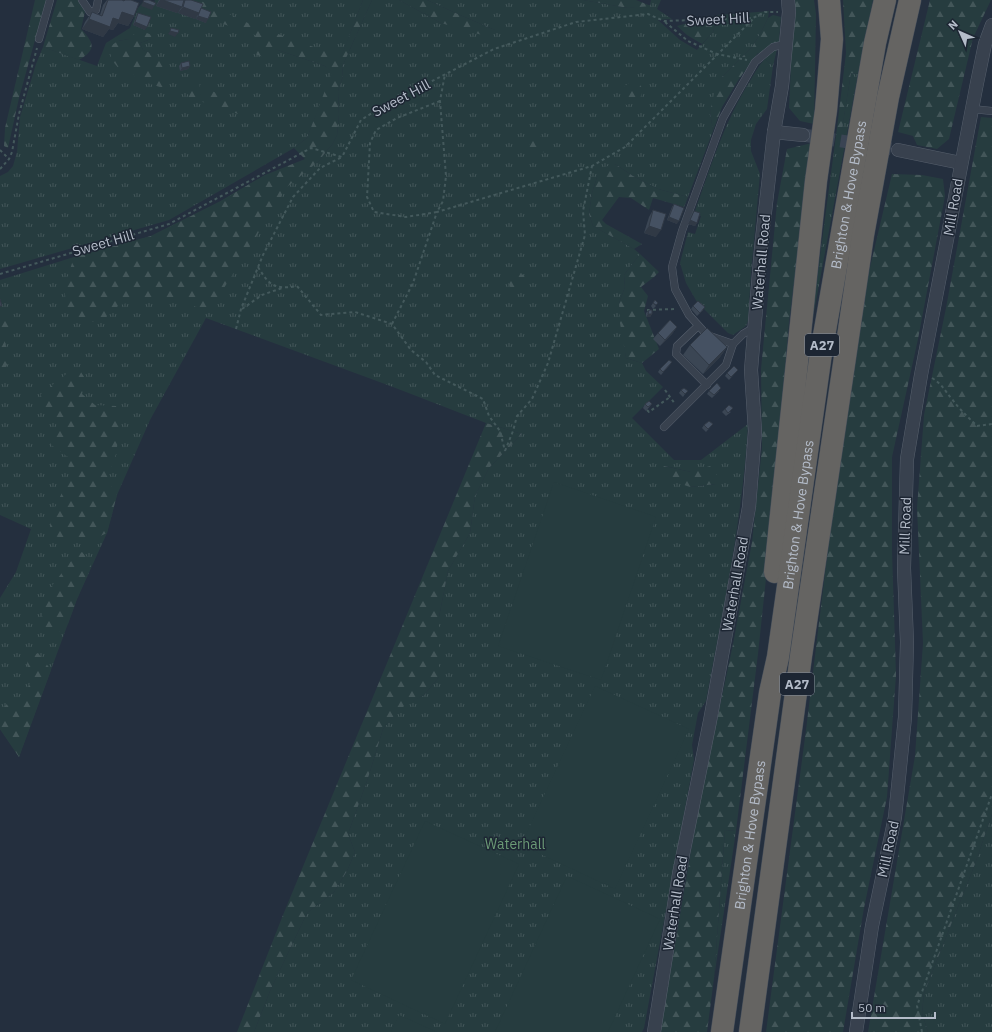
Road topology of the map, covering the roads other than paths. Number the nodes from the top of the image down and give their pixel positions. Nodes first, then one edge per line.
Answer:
1 (50, 0) edge
2 (82, 0) edge
3 (98, 0) edge
4 (829, 0) edge
5 (885, 0) edge
6 (910, 0) edge
7 (788, 6) edge
8 (992, 25) edge
9 (39, 39) road end
10 (786, 44) junction
11 (972, 109) junction
12 (992, 111) edge
13 (774, 132) junction
14 (803, 135) tunnel mouth
15 (898, 150) tunnel mouth
16 (961, 163) junction
17 (698, 326) junction
18 (755, 327) junction
19 (733, 344) junction
20 (707, 385) junction
21 (664, 427) dead end
22 (770, 693) junction
23 (654, 1032) edge
24 (722, 1032) edge
25 (750, 1032) edge
26 (856, 1032) edge

1 - 9 lane
2 - 3 lane
4 - 22 highway
5 - 22 highway, Brighton & Hove Bypass / A27
6 - 25 highway, Brighton & Hove Bypass / A27
7 - 10 street, Waterhall Road
8 - 11 street, Mill Road
10 - 13 street, Waterhall Road
10 - 17 lane
11 - 12 lane
11 - 16 street, Mill Road
13 - 14 street
13 - 18 street, Waterhall Road
15 - 16 street
16 - 26 street, Mill Road
17 - 19 lane
17 - 20 lane
18 - 19 lane
18 - 23 street, Waterhall Road
19 - 20 lane
20 - 21 lane
22 - 24 highway, Brighton & Hove Bypass / A27

